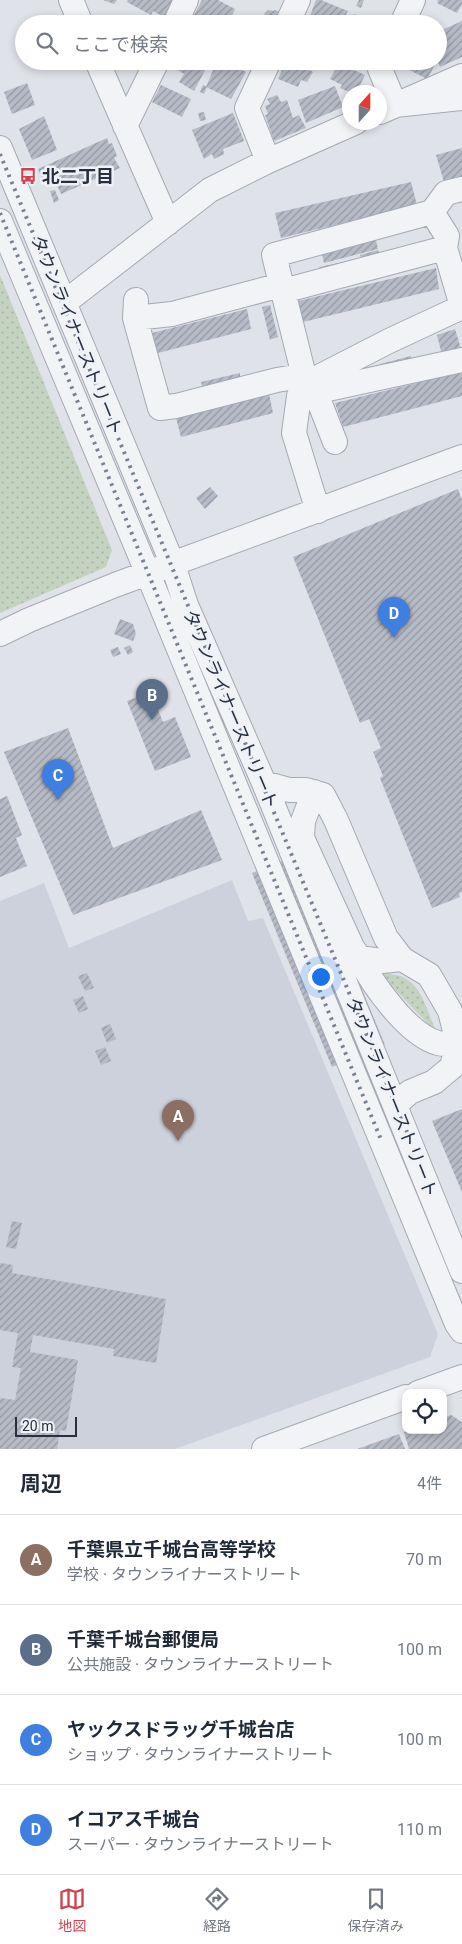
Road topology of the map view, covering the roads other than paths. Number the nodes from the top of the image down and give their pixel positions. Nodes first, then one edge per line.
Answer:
1 (71, 0) edge
2 (186, 0) edge
3 (298, 0) edge
4 (413, 0) edge
5 (77, 15) edge
6 (179, 15) edge
7 (291, 15) edge
8 (406, 15) edge
9 (101, 70) edge
10 (152, 70) edge
11 (265, 70) edge
12 (380, 70) edge
13 (462, 76) edge
14 (383, 85) edge
15 (462, 98) edge
16 (387, 109) edge
17 (125, 126) junction
18 (342, 128) edge
19 (0, 148) edge
20 (268, 161) junction
21 (462, 188) edge
22 (432, 212) junction
23 (0, 221) edge
24 (168, 223) junction
25 (451, 238) edge
26 (282, 288) junction
27 (64, 303) junction
28 (462, 307) edge
29 (462, 360) edge
30 (309, 385) junction
31 (335, 442) dead end
32 (462, 457) edge
33 (318, 511) junction
34 (173, 565) junction
35 (148, 574) junction
36 (0, 634) edge
37 (264, 783) junction
38 (314, 792) junction
39 (359, 958) junction
40 (402, 959) junction
41 (458, 1043) junction
42 (395, 1105) junction
43 (462, 1271) edge
44 (462, 1331) edge
45 (462, 1377) edge
46 (429, 1389) edge
47 (402, 1398) edge
48 (264, 1449) edge

1 - 5 street
2 - 6 street
3 - 7 street
4 - 8 street
9 - 17 street
10 - 17 street
11 - 20 street
12 - 14 street
13 - 16 street
15 - 16 street
17 - 24 street
18 - 20 street
19 - 27 street, タウンライナーストリート
20 - 24 street
21 - 22 street
22 - 25 street
22 - 26 street
23 - 35 street, タウンライナーストリート
24 - 27 street
25 - 26 street
25 - 28 street
26 - 30 street
26 - 30 street
27 - 34 street, タウンライナーストリート
28 - 30 street
29 - 30 street
30 - 31 street
30 - 33 street
32 - 33 street
33 - 34 street
34 - 35 street
34 - 37 street, タウンライナーストリート
35 - 36 street
35 - 44 street, タウンライナーストリート
37 - 38 street
37 - 42 street, タウンライナーストリート
38 - 39 street
38 - 40 street
39 - 40 street
39 - 41 street
40 - 41 street
41 - 42 street
42 - 43 street, タウンライナーストリート
45 - 46 street
47 - 48 street

